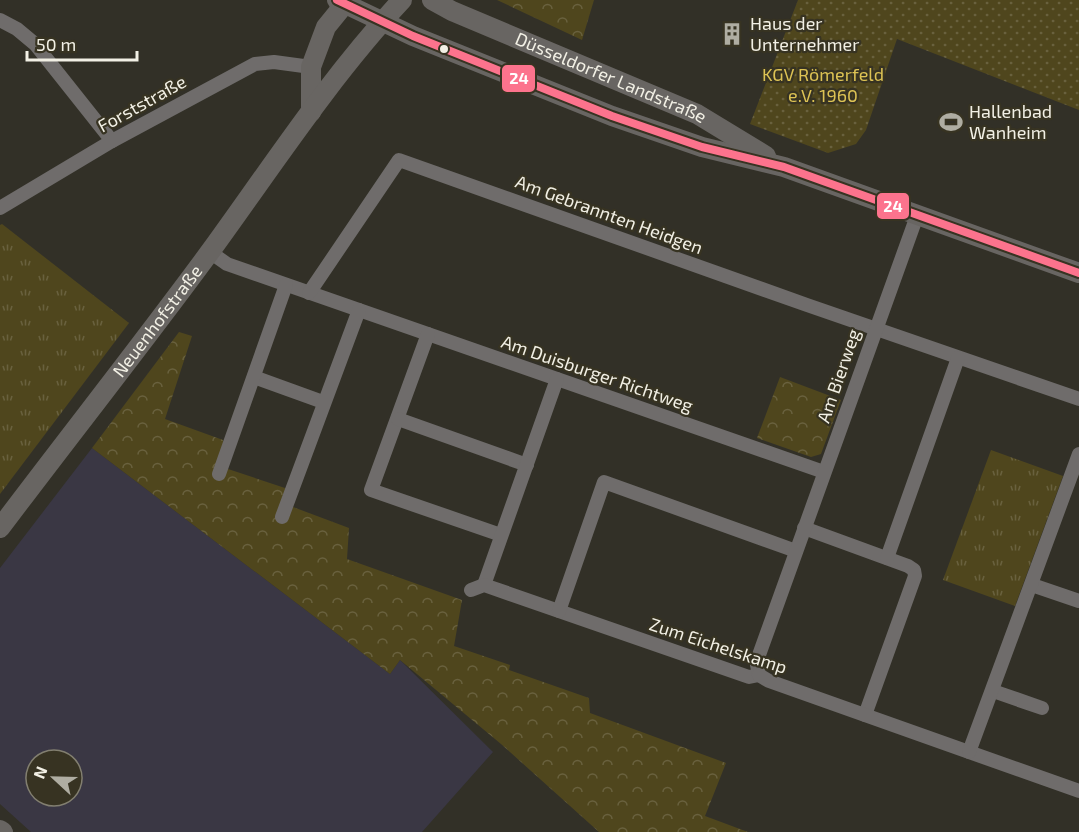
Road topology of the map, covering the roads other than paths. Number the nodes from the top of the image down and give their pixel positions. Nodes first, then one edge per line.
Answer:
1 (402, 0) edge
2 (432, 0) edge
3 (343, 1) edge
4 (0, 20) edge
5 (381, 22) junction
6 (311, 67) junction
7 (338, 77) junction
8 (311, 112) junction
9 (112, 141) junction
10 (784, 167) junction
11 (0, 208) edge
12 (918, 213) junction
13 (210, 252) junction
14 (1079, 273) edge
15 (286, 285) junction
16 (309, 293) junction
17 (358, 310) junction
18 (875, 329) junction
19 (428, 334) junction
20 (958, 358) junction
21 (254, 377) junction
22 (557, 380) junction
23 (1079, 399) edge
24 (323, 402) junction
25 (398, 419) junction
26 (1079, 454) edge
27 (527, 465) junction
28 (824, 472) junction
29 (219, 474) dead end
30 (282, 517) dead end
31 (0, 528) edge
32 (804, 528) junction
33 (501, 535) junction
34 (796, 551) junction
35 (887, 558) junction
36 (484, 585) junction
37 (1032, 585) junction
38 (471, 590) dead end
39 (1079, 601) edge
40 (560, 611) junction
41 (759, 675) junction
42 (993, 691) junction
43 (1042, 708) dead end
44 (865, 715) junction
45 (969, 752) junction
46 (1079, 791) edge

1 - 5 main road, Neuenhofstraße
2 - 10 main road, Düsseldorfer Landstraße
3 - 5 main road, Düsseldorfer Landstraße
3 - 6 main road
4 - 9 street
5 - 7 main road, Neuenhofstraße
5 - 10 main road, Düsseldorfer Landstraße
6 - 7 main road
6 - 8 main road
6 - 9 street, Forststraße
7 - 8 main road, Neuenhofstraße
8 - 13 main road, Neuenhofstraße
9 - 11 street, Forststraße
10 - 12 main road, Düsseldorfer Landstraße
12 - 14 main road, Düsseldorfer Landstraße
12 - 18 street, Am Bierweg
13 - 15 street, Am Duisburger Richtweg
13 - 31 main road, Neuenhofstraße
15 - 16 street, Am Duisburger Richtweg
15 - 21 street
16 - 17 street, Am Duisburger Richtweg
16 - 18 street, Am Gebrannten Heidgen
17 - 19 street, Am Duisburger Richtweg
17 - 24 street
18 - 20 street, Am Gebrannten Heidgen
18 - 28 street, Am Bierweg
19 - 22 street, Am Duisburger Richtweg
19 - 25 street
20 - 23 street, Am Gebrannten Heidgen
20 - 35 street
21 - 24 street
21 - 29 street
22 - 27 street
22 - 28 street, Am Duisburger Richtweg
24 - 30 street
25 - 27 street
25 - 33 street
26 - 37 street
27 - 33 street
28 - 32 street, Am Bierweg
32 - 34 street, Am Bierweg
32 - 35 street
33 - 36 street
34 - 40 street
34 - 41 street, Am Bierweg
35 - 44 street
36 - 38 street
36 - 40 street, Zum Eichelskamp
37 - 39 street
37 - 42 street
40 - 41 street, Zum Eichelskamp
41 - 44 street, Zum Eichelskamp
42 - 43 street
42 - 45 street
44 - 45 street, Zum Eichelskamp
45 - 46 street, Zum Eichelskamp

